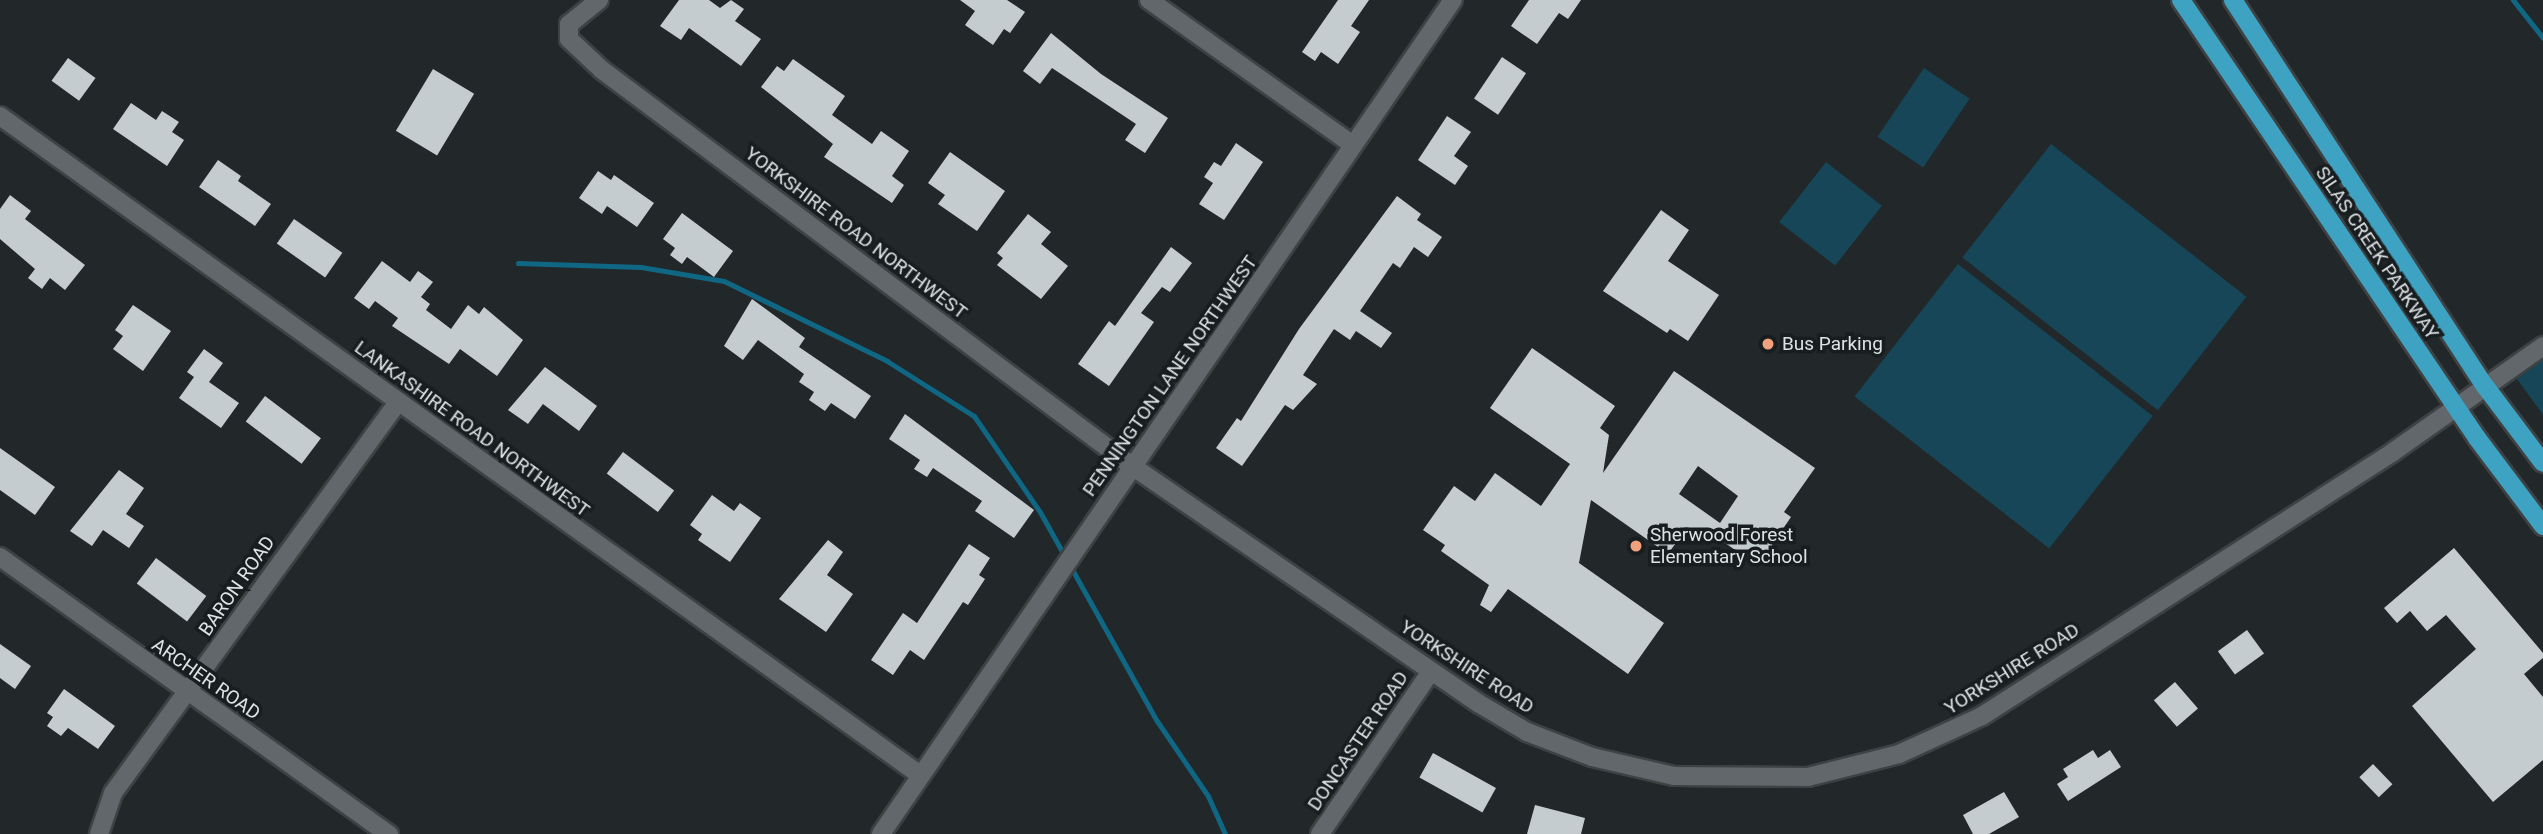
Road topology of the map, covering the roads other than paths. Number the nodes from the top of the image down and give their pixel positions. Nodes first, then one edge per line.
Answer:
1 (599, 0) edge
2 (1149, 0) edge
3 (1453, 0) edge
4 (2181, 0) edge
5 (2233, 0) edge
6 (0, 116) edge
7 (1352, 144) junction
8 (2543, 346) edge
9 (2486, 386) junction
10 (397, 403) junction
11 (2456, 407) junction
12 (2543, 463) edge
13 (1132, 466) junction
14 (2543, 526) edge
15 (0, 557) edge
16 (1431, 671) junction
17 (188, 694) junction
18 (920, 775) junction
19 (99, 834) edge
20 (389, 834) edge
21 (881, 834) edge
22 (1320, 834) edge

1 - 13 street, YORKSHIRE ROAD NORTHWEST
2 - 7 street
3 - 7 street, PENNINGTON LANE NORTHWEST
4 - 11 main road, SILAS CREEK PARKWAY
5 - 9 main road, SILAS CREEK PARKWAY
6 - 10 street, LANKASHIRE ROAD NORTHWEST
7 - 13 street, PENNINGTON LANE NORTHWEST
8 - 9 street, YORKSHIRE ROAD
9 - 11 street, YORKSHIRE ROAD
9 - 12 main road, SILAS CREEK PARKWAY
10 - 17 street, BARON ROAD
10 - 18 street, LANKASHIRE ROAD NORTHWEST
11 - 14 main road, SILAS CREEK PARKWAY
11 - 16 street, YORKSHIRE ROAD
13 - 16 street, YORKSHIRE ROAD
13 - 18 street, PENNINGTON LANE NORTHWEST
15 - 17 street, ARCHER ROAD
16 - 22 street, DONCASTER ROAD
17 - 19 street, BARON ROAD
17 - 20 street, ARCHER ROAD
18 - 21 street, PENNINGTON LANE NORTHWEST

